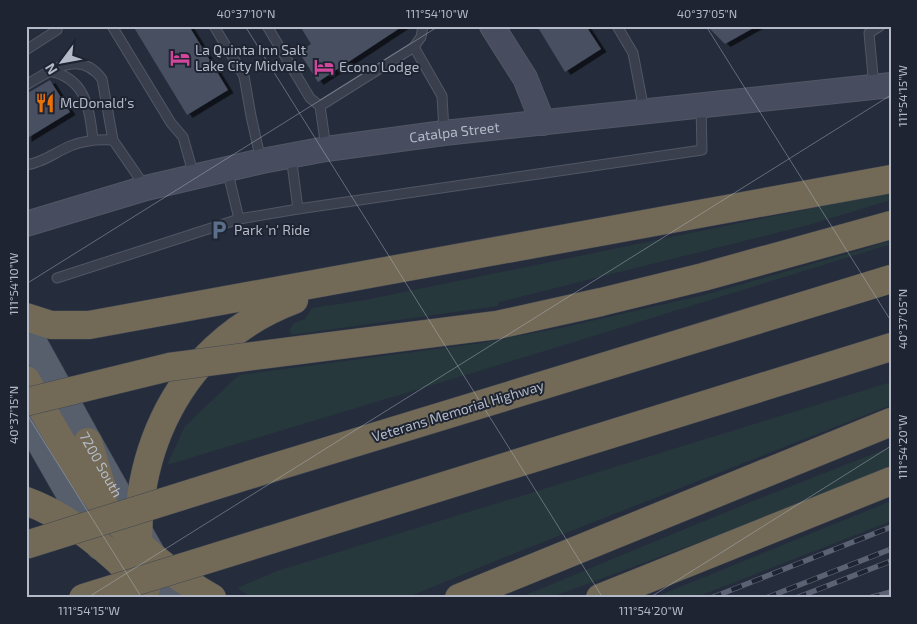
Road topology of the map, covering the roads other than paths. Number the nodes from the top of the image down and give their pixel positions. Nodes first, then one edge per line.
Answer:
1 (58, 26) edge
2 (112, 26) edge
3 (214, 26) edge
4 (267, 26) edge
5 (423, 26) edge
6 (492, 26) edge
7 (617, 26) edge
8 (880, 26) edge
9 (414, 48) junction
10 (26, 50) edge
11 (49, 72) junction
12 (26, 85) edge
13 (882, 86) edge
14 (320, 106) junction
15 (701, 106) junction
16 (644, 112) junction
17 (543, 123) junction
18 (444, 133) junction
19 (93, 139) junction
20 (113, 140) junction
21 (326, 149) junction
22 (290, 155) junction
23 (262, 161) junction
24 (26, 165) edge
25 (227, 168) junction
26 (194, 176) junction
27 (891, 179) edge
28 (146, 188) junction
29 (298, 208) junction
30 (239, 219) junction
31 (26, 224) edge
32 (891, 225) edge
33 (58, 278) dead end
34 (352, 278) junction
35 (891, 279) edge
36 (26, 317) edge
37 (26, 330) edge
38 (891, 347) edge
39 (26, 380) edge
40 (26, 402) edge
41 (26, 417) edge
42 (891, 422) edge
43 (88, 442) junction
44 (891, 481) edge
45 (26, 501) edge
46 (107, 509) junction
47 (143, 544) junction
48 (26, 545) edge
49 (107, 556) junction
50 (142, 594) edge
51 (83, 598) edge
52 (108, 598) edge
53 (176, 598) edge
54 (212, 598) edge
55 (459, 598) edge
56 (600, 598) edge

1 - 10 lane
2 - 26 lane
3 - 23 lane
4 - 14 lane
5 - 9 lane
6 - 17 street
7 - 16 lane
8 - 13 lane
9 - 14 lane
9 - 18 lane
11 - 12 lane
11 - 19 lane
11 - 20 lane
13 - 15 street, Catalpa Street
14 - 21 lane
15 - 16 street, Catalpa Street
15 - 29 lane
16 - 17 street, Catalpa Street
17 - 18 street, Catalpa Street
18 - 21 street, Catalpa Street
19 - 20 lane
19 - 24 lane
20 - 28 lane
21 - 22 street, Catalpa Street
22 - 23 street, Catalpa Street
22 - 29 lane
23 - 25 street, Catalpa Street
25 - 26 street, Catalpa Street
25 - 30 lane
26 - 28 street, Catalpa Street
27 - 34 highway
28 - 31 street, Catalpa Street
29 - 30 lane
30 - 33 lane
32 - 40 highway, bridge
34 - 36 highway
34 - 47 highway
35 - 48 highway, Veterans Memorial Highway, bridge
37 - 43 main road, 7200 South
38 - 51 highway, bridge
39 - 46 highway
41 - 49 main road
42 - 55 highway
43 - 46 highway
43 - 47 main road, 7200 South
44 - 56 highway
45 - 49 highway
46 - 47 highway
46 - 49 highway
47 - 50 highway
47 - 53 main road, 7200 South
47 - 54 highway
49 - 50 highway
49 - 52 highway

